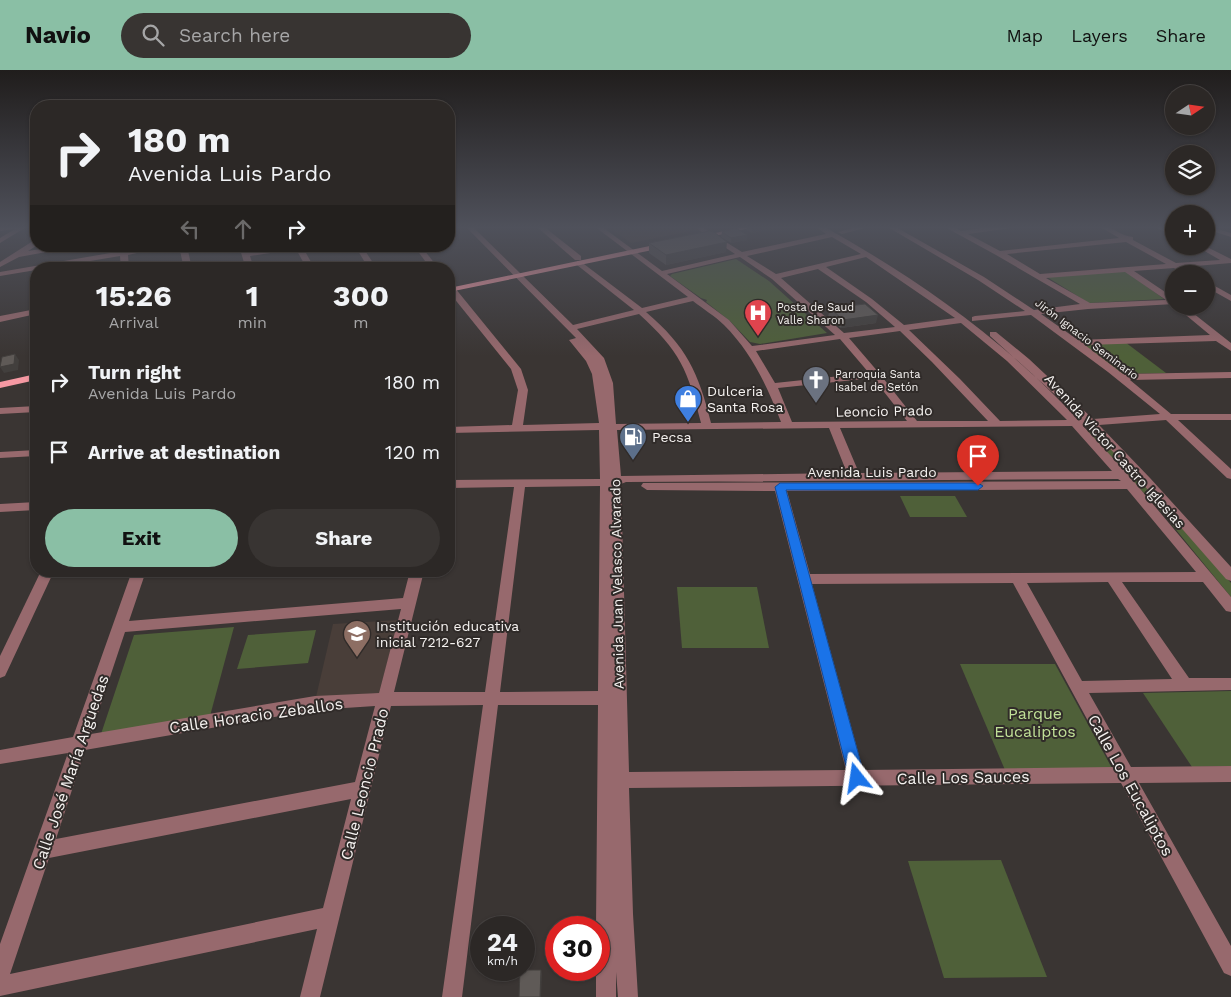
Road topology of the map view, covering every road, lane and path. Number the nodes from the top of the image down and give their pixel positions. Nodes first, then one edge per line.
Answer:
1 (508, 269) edge
2 (509, 269) edge
3 (535, 269) edge
4 (590, 269) edge
5 (657, 269) edge
6 (679, 269) edge
7 (763, 269) edge
8 (811, 269) edge
9 (824, 269) edge
10 (893, 269) edge
11 (903, 269) edge
12 (965, 269) edge
13 (1028, 269) edge
14 (1123, 269) edge
15 (1126, 269) edge
16 (30, 270) edge
17 (662, 273) junction
18 (0, 274) edge
19 (513, 274) junction
20 (1041, 276) junction
21 (775, 277) junction
22 (455, 286) edge
23 (1215, 288) edge
24 (455, 293) edge
25 (1165, 296) edge
26 (695, 298) junction
27 (1231, 298) edge
28 (1165, 302) edge
29 (1088, 306) junction
30 (639, 312) junction
31 (1033, 312) junction
32 (30, 313) edge
33 (1191, 315) edge
34 (0, 319) edge
35 (963, 320) junction
36 (975, 320) junction
37 (572, 328) junction
38 (901, 328) junction
39 (842, 336) junction
40 (1220, 338) junction
41 (1077, 343) junction
42 (1231, 348) edge
43 (750, 349) junction
44 (30, 373) edge
45 (876, 375) junction
46 (1231, 375) edge
47 (1122, 377) junction
48 (30, 378) edge
49 (0, 379) edge
50 (0, 385) edge
51 (772, 386) junction
52 (30, 409) edge
53 (0, 410) edge
54 (1231, 416) edge
55 (1168, 417) junction
56 (1091, 422) junction
57 (1075, 423) junction
58 (914, 424) junction
59 (997, 424) junction
60 (833, 425) junction
61 (707, 426) junction
62 (788, 426) junction
63 (608, 427) junction
64 (517, 428) junction
65 (455, 430) edge
66 (30, 453) edge
67 (0, 455) edge
68 (1227, 466) edge
69 (1231, 474) edge
70 (1122, 475) junction
71 (855, 478) junction
72 (610, 481) junction
73 (520, 482) junction
74 (455, 484) edge
75 (1130, 485) junction
76 (780, 487) junction
77 (30, 506) edge
78 (0, 508) edge
79 (1111, 576) junction
80 (1231, 576) edge
81 (45, 577) edge
82 (137, 577) edge
83 (416, 577) edge
84 (1017, 577) junction
85 (1207, 577) junction
86 (804, 579) junction
87 (409, 603) junction
88 (1231, 607) edge
89 (120, 627) junction
90 (0, 672) edge
91 (1231, 684) edge
92 (1185, 685) junction
93 (1078, 687) junction
94 (605, 698) junction
95 (385, 699) junction
96 (492, 699) junction
97 (81, 742) junction
98 (0, 757) edge
99 (1231, 774) edge
100 (1126, 775) junction
101 (857, 778) junction
102 (613, 780) junction
103 (363, 789) junction
104 (43, 850) junction
105 (331, 916) junction
106 (1231, 966) edge
107 (0, 973) edge
108 (0, 986) edge
109 (310, 997) edge
110 (452, 997) edge
111 (606, 997) edge
112 (628, 997) edge

1 - 19 street, Avenida Juan Velasco Alvarado
2 - 19 street, Avenida Juan Velasco Alvarado
3 - 19 main road
4 - 30 street
5 - 17 street
6 - 17 street
7 - 21 street
8 - 21 street
9 - 38 street
10 - 35 street, Avenida Victor Castro Iglesias
11 - 36 street, Avenida Victor Castro Iglesias
12 - 31 street, Jirón Ignacio Seminario
13 - 20 street
14 - 20 street
15 - 25 street
16 - 18 street
17 - 26 street
19 - 22 main road
19 - 37 street, Avenida Juan Velasco Alvarado
19 - 63 street, Avenida Juan Velasco Alvarado
20 - 29 street
21 - 39 street
23 - 27 street
24 - 64 street
26 - 30 street
26 - 43 street
28 - 29 street
29 - 31 street
30 - 37 street
30 - 61 street
31 - 36 street
31 - 41 street, Jirón Ignacio Seminario
32 - 34 street
33 - 40 street
35 - 38 street
35 - 57 street, Avenida Victor Castro Iglesias
36 - 56 street, Avenida Victor Castro Iglesias
37 - 63 street, Avenida Juan Velasco Alvarado
38 - 39 street
38 - 59 street
39 - 43 street
39 - 45 street
40 - 41 street
40 - 42 street
41 - 47 street, Jirón Ignacio Seminario
43 - 51 street
44 - 49 main road
45 - 51 street
45 - 58 street
46 - 47 street
47 - 55 street, Jirón Ignacio Seminario
48 - 50 main road
51 - 62 street
52 - 53 street
54 - 55 street, Leoncio Prado
55 - 56 street, Leoncio Prado
55 - 68 street, Jirón Ignacio Seminario
56 - 57 street, Leoncio Prado
56 - 80 street, Avenida Victor Castro Iglesias
57 - 59 street, Leoncio Prado
57 - 70 street, Avenida Victor Castro Iglesias
58 - 59 street, Leoncio Prado
58 - 60 street, Leoncio Prado
60 - 62 street, Leoncio Prado
60 - 71 street
61 - 62 street, Leoncio Prado
61 - 63 street, Leoncio Prado
63 - 64 street, Leoncio Prado
63 - 72 street, Avenida Juan Velasco Alvarado
64 - 65 street, Leoncio Prado
66 - 67 street
68 - 69 street, Jirón Ignacio Seminario
70 - 71 street, Avenida Luis Pardo
70 - 75 street, Avenida Victor Castro Iglesias
71 - 72 street, Avenida Luis Pardo
72 - 73 street, Avenida Luis Pardo
72 - 76 street, Avenida Luis Pardo
72 - 94 street, Avenida Juan Velasco Alvarado
72 - 102 street, Avenida Juan Velasco Alvarado
73 - 74 street, Avenida Luis Pardo
73 - 96 street
75 - 76 street, Avenida Luis Pardo
75 - 85 street, Avenida Victor Castro Iglesias
76 - 86 street
77 - 78 street
79 - 84 street
79 - 85 street
79 - 92 street
81 - 90 street
82 - 89 street, Calle José María Arguedas
83 - 87 street, Calle Leoncio Prado
84 - 86 street
84 - 93 street, Calle Los Eucaliptos
85 - 88 street, Avenida Victor Castro Iglesias
86 - 101 street
87 - 89 street
87 - 95 street, Calle Leoncio Prado
89 - 97 street, Calle José María Arguedas
91 - 92 street
92 - 93 street
93 - 100 street, Calle Los Eucaliptos
94 - 96 street, Calle Horacio Zeballos
94 - 102 street, Avenida Juan Velasco Alvarado
95 - 96 street, Calle Horacio Zeballos
95 - 97 street, Calle Horacio Zeballos
95 - 103 street, Calle Leoncio Prado
96 - 110 street
97 - 98 street, Calle Horacio Zeballos
97 - 104 street, Calle José María Arguedas
99 - 100 street, Calle Los Sauces
100 - 101 street, Calle Los Sauces
100 - 106 street, Calle Los Eucaliptos
101 - 102 street, Calle Los Sauces
102 - 111 street, Avenida Juan Velasco Alvarado
102 - 112 street, Avenida Juan Velasco Alvarado
103 - 104 street
103 - 105 street, Calle Leoncio Prado
104 - 107 street, Calle José María Arguedas
105 - 108 street
105 - 109 street, Calle Leoncio Prado

